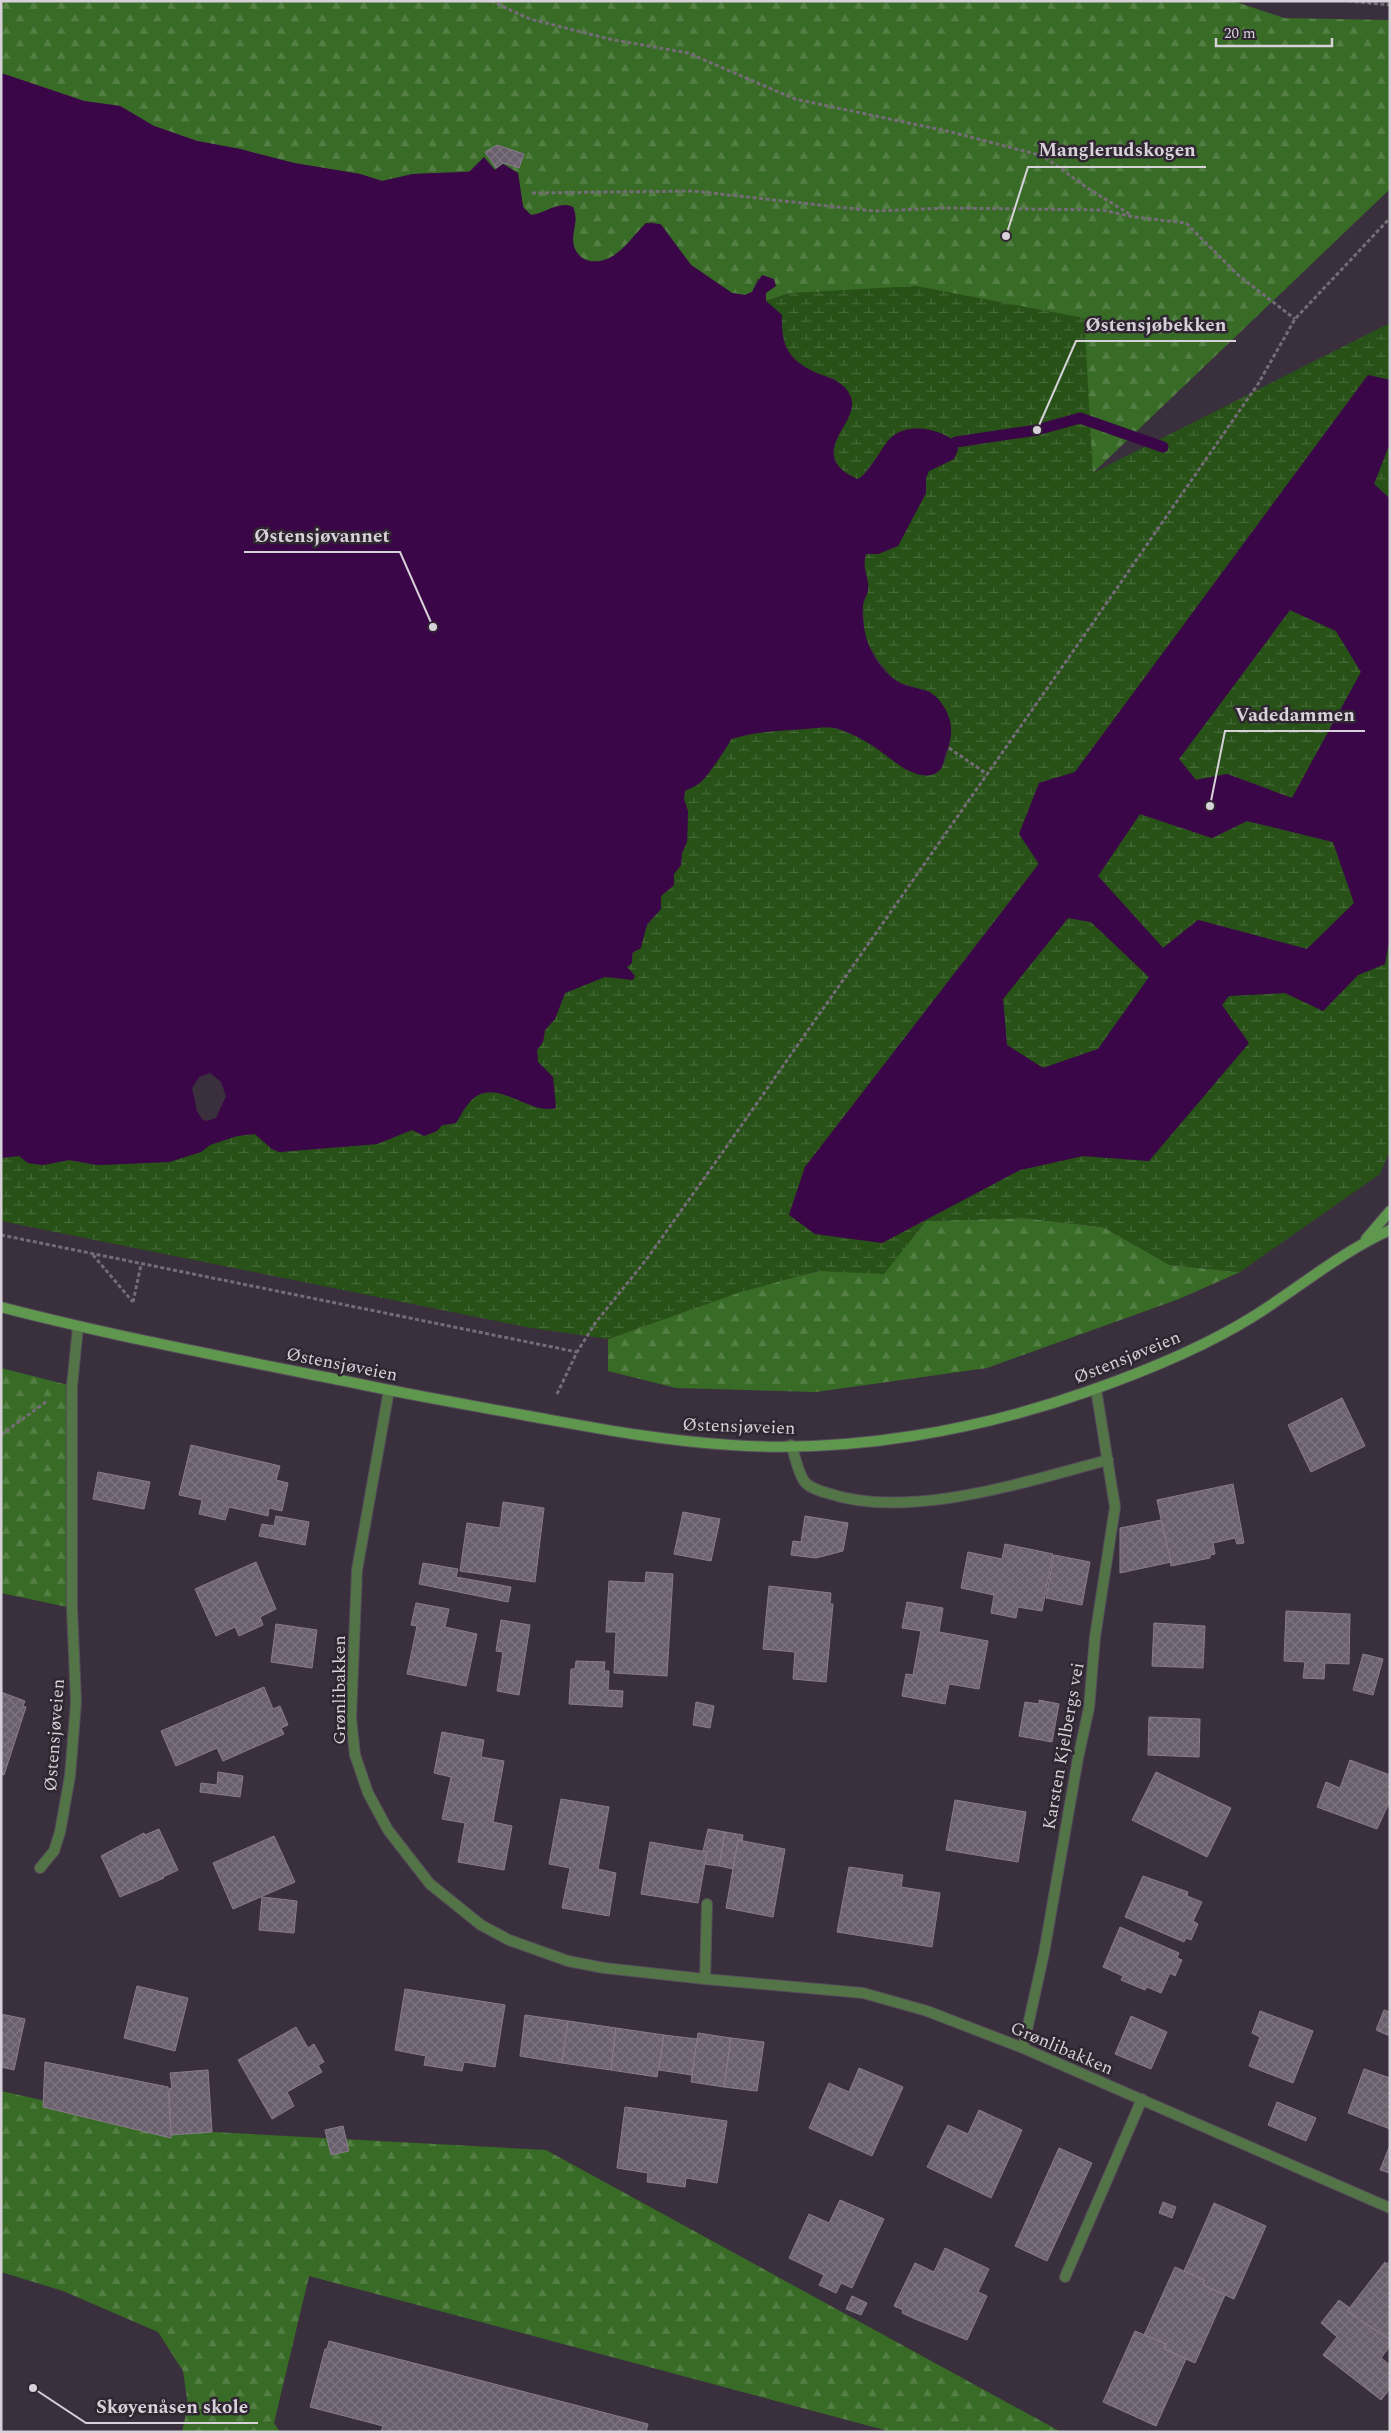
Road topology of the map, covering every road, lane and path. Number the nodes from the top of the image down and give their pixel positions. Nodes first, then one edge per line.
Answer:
1 (491, 1) edge
2 (1348, 1) edge
3 (1390, 5) edge
4 (532, 193) dead end
5 (1134, 217) junction
6 (1390, 218) edge
7 (1295, 319) junction
8 (949, 748) dead end
9 (987, 774) junction
10 (1390, 1211) edge
11 (1390, 1230) edge
12 (1, 1235) edge
13 (1364, 1242) junction
14 (92, 1255) junction
15 (142, 1265) junction
16 (1, 1308) edge
17 (78, 1327) junction
18 (578, 1352) junction
19 (72, 1386) junction
20 (1096, 1389) junction
21 (389, 1390) junction
22 (542, 1418) junction
23 (1, 1435) edge
24 (791, 1445) junction
25 (1108, 1460) junction
26 (40, 1868) dead end
27 (707, 1904) dead end
28 (705, 1979) junction
29 (1023, 2048) junction
30 (1142, 2099) junction
31 (1390, 2208) edge
32 (1065, 2277) dead end

1 - 5 path
2 - 3 path
4 - 5 path
5 - 7 path
6 - 7 path
7 - 9 path
8 - 9 path
9 - 18 path
10 - 13 main road, Østensjøveien
11 - 13 main road, Østensjøveien
12 - 14 path
13 - 20 main road, Østensjøveien
14 - 15 path
14 - 15 path
15 - 18 path
16 - 17 main road, Østensjøveien
17 - 19 street, Østensjøveien
17 - 21 main road, Østensjøveien
18 - 22 path
19 - 23 path
19 - 26 street, Østensjøveien
20 - 24 main road, Østensjøveien
20 - 25 street, Karsten Kjelbergs vei
21 - 22 main road, Østensjøveien
21 - 28 street, Grønlibakken
22 - 24 main road, Østensjøveien
24 - 25 street
25 - 29 street, Karsten Kjelbergs vei
27 - 28 street
28 - 29 street, Grønlibakken
29 - 30 street, Grønlibakken
30 - 31 street, Grønlibakken
30 - 32 street

